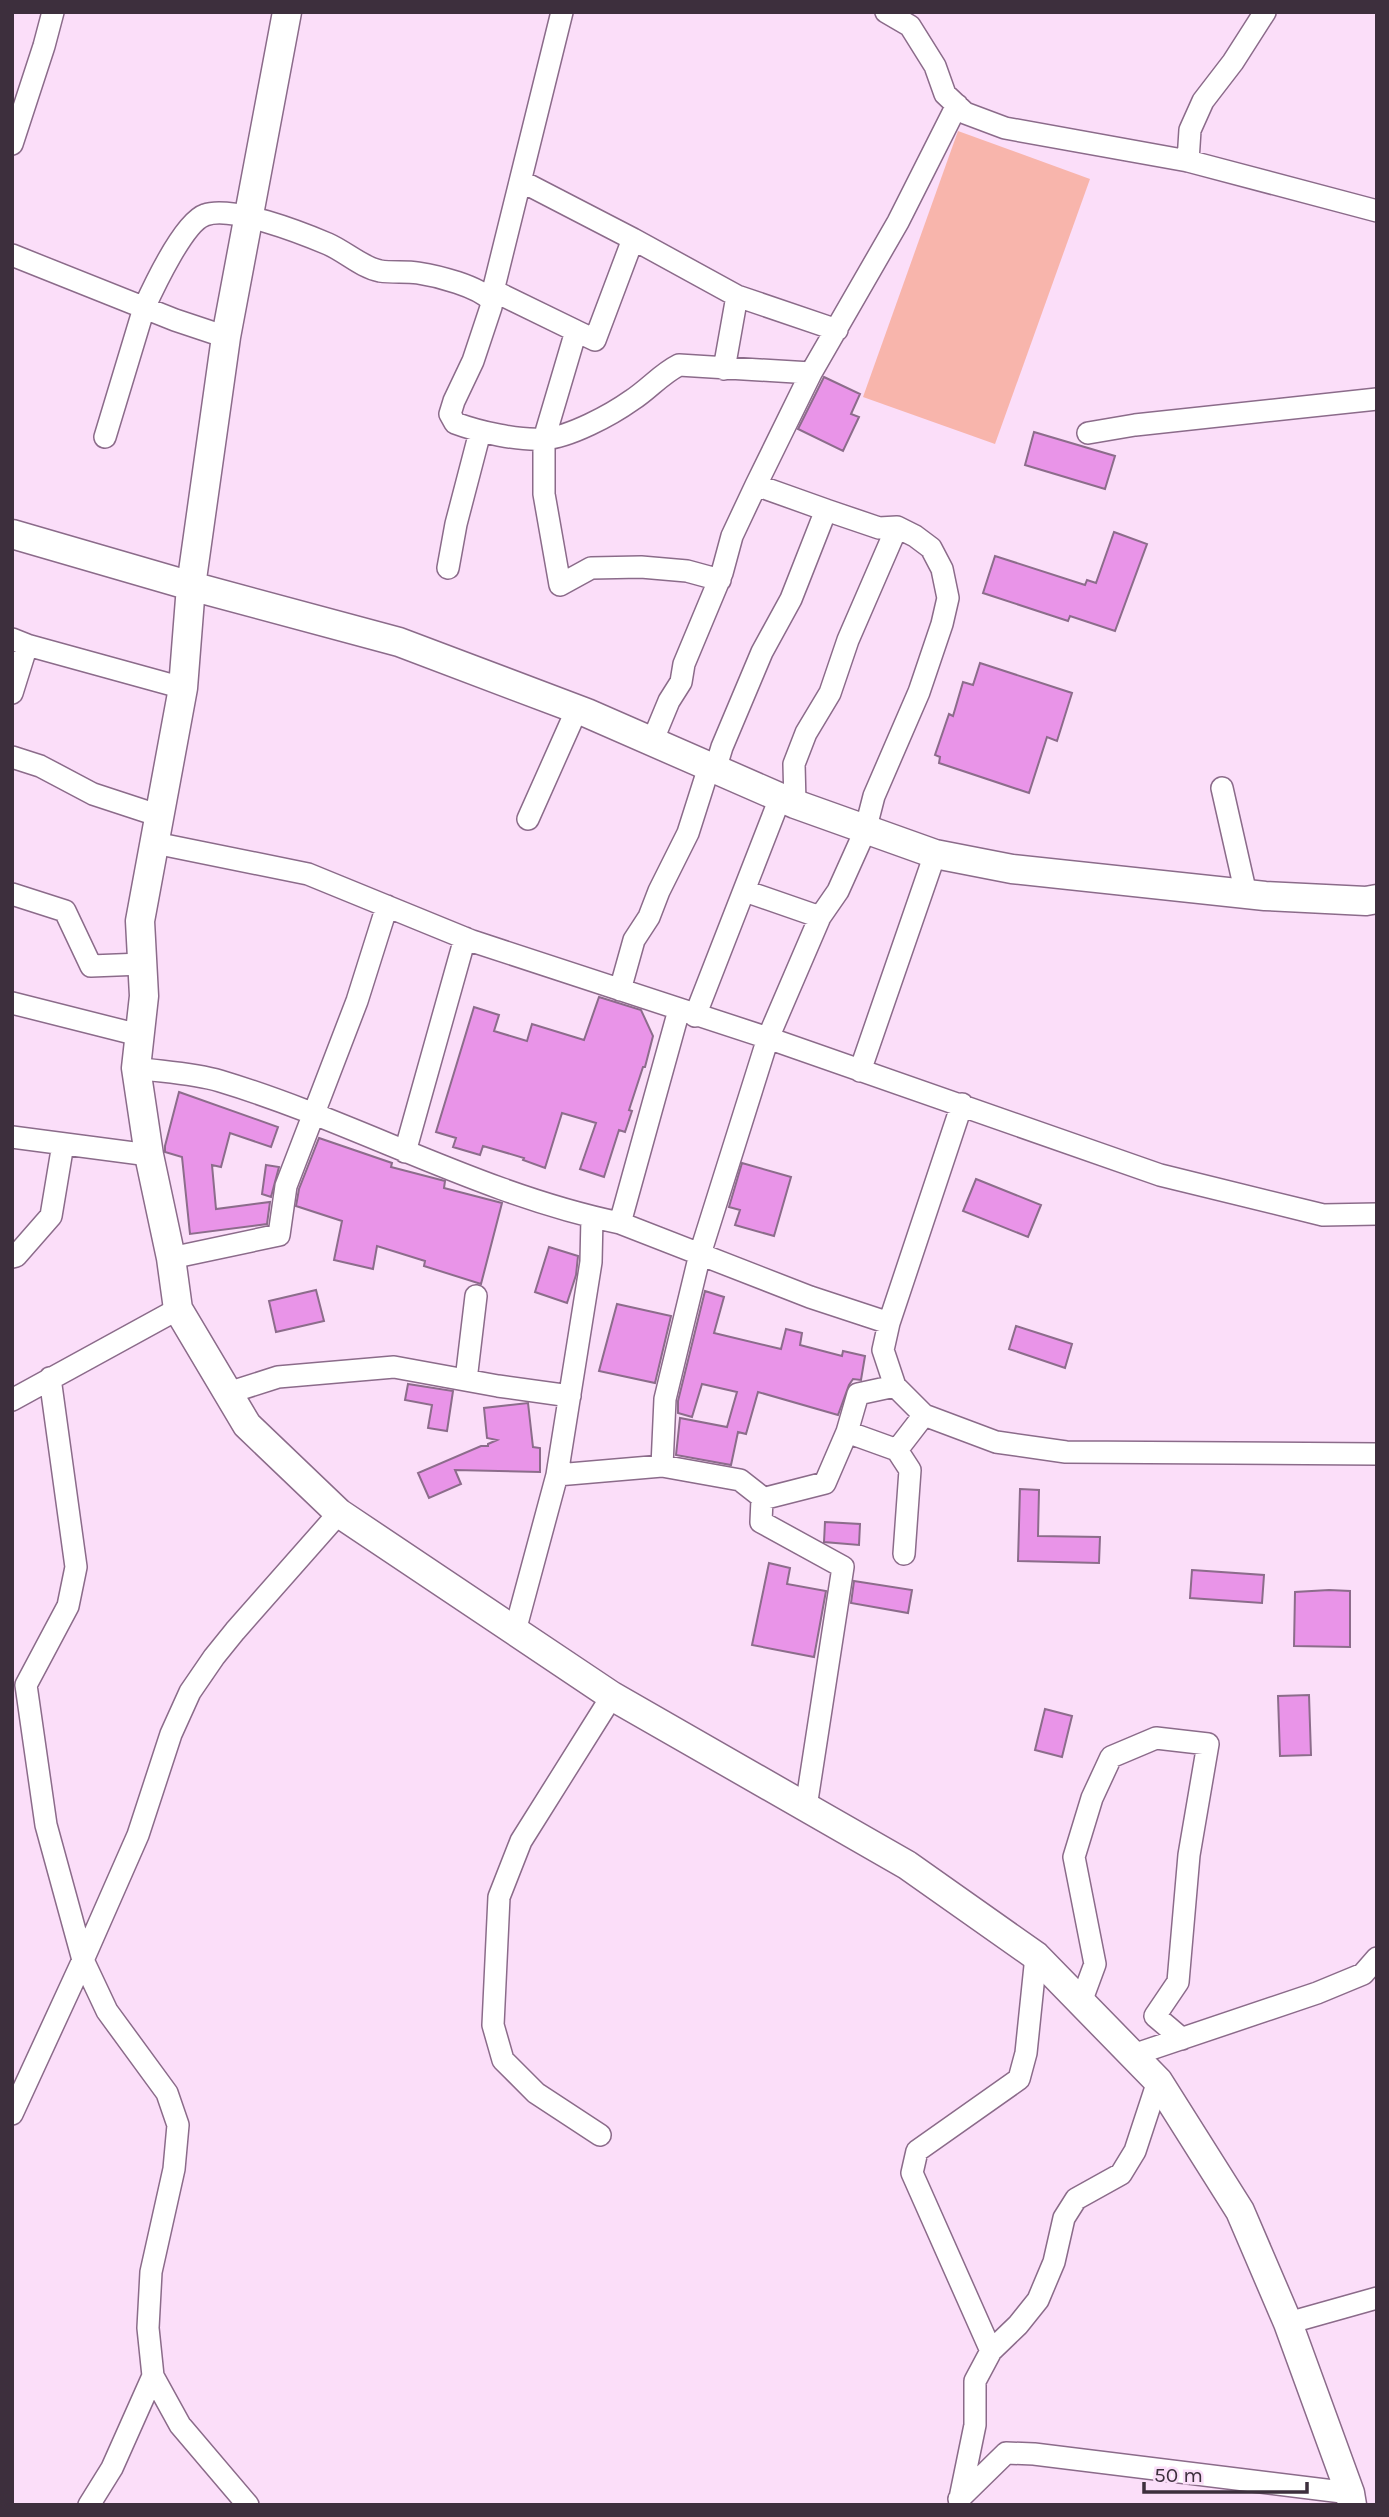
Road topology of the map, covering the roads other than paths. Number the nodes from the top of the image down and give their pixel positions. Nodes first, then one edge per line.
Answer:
1 (53, 12) edge
2 (287, 12) edge
3 (562, 12) edge
4 (887, 12) edge
5 (1265, 12) edge
6 (957, 105) junction
7 (12, 144) edge
8 (1188, 161) junction
9 (521, 181) junction
10 (1377, 211) edge
11 (248, 215) junction
12 (633, 239) junction
13 (12, 256) edge
14 (492, 295) junction
15 (737, 296) junction
16 (144, 308) junction
17 (837, 330) junction
18 (576, 331) junction
19 (226, 337) junction
20 (724, 369) junction
21 (811, 373) junction
22 (1377, 399) edge
23 (480, 432) junction
24 (1088, 433) dead end
25 (105, 437) dead end
26 (544, 439) junction
27 (756, 485) junction
28 (826, 510) junction
29 (897, 527) junction
30 (12, 534) edge
31 (448, 568) dead end
32 (720, 580) junction
33 (191, 586) junction
34 (20, 642) edge
35 (183, 688) junction
36 (12, 693) edge
37 (577, 709) junction
38 (652, 742) junction
39 (12, 757) edge
40 (712, 768) junction
41 (1222, 788) dead end
42 (788, 801) junction
43 (160, 816) junction
44 (528, 819) dead end
45 (865, 831) junction
46 (155, 843) junction
47 (935, 854) junction
48 (746, 891) junction
49 (12, 894) edge
50 (1247, 894) junction
51 (1373, 901) edge
52 (387, 906) junction
53 (820, 917) junction
54 (465, 938) junction
55 (142, 964) junction
56 (620, 990) junction
57 (12, 1003) edge
58 (687, 1013) junction
59 (139, 1035) junction
60 (768, 1038) junction
61 (136, 1068) junction
62 (860, 1071) junction
63 (962, 1104) junction
64 (314, 1112) junction
65 (12, 1137) edge
66 (63, 1144) junction
67 (405, 1152) junction
68 (149, 1156) junction
69 (1377, 1214) edge
70 (592, 1217) junction
71 (620, 1223) junction
72 (700, 1254) junction
73 (12, 1257) edge
74 (171, 1258) junction
75 (476, 1296) dead end
76 (178, 1309) junction
77 (889, 1323) junction
78 (50, 1378) junction
79 (466, 1380) junction
80 (895, 1386) junction
81 (228, 1393) junction
82 (570, 1396) junction
83 (12, 1400) edge
84 (924, 1415) junction
85 (847, 1432) junction
86 (897, 1450) junction
87 (1377, 1454) edge
88 (662, 1466) junction
89 (557, 1475) junction
90 (763, 1498) junction
91 (339, 1513) junction
92 (904, 1554) dead end
93 (515, 1631) junction
94 (612, 1696) junction
95 (806, 1807) junction
96 (1036, 1956) junction
97 (1377, 1958) edge
98 (83, 1960) junction
99 (1081, 2002) junction
100 (1182, 2039) junction
101 (1133, 2055) junction
102 (1158, 2081) junction
103 (12, 2114) edge
104 (600, 2135) dead end
105 (1377, 2298) edge
106 (1288, 2323) junction
107 (991, 2351) junction
108 (153, 2376) junction
109 (1351, 2499) edge
110 (959, 2501) edge
111 (89, 2505) edge
112 (248, 2505) edge

1 - 7 street
2 - 11 street
3 - 9 street
4 - 6 street
5 - 8 street
6 - 8 street
6 - 17 street
8 - 10 street
9 - 12 street
9 - 14 street
11 - 14 street
11 - 16 street
11 - 19 street
12 - 15 street
12 - 18 street
13 - 16 street
14 - 18 street
14 - 23 street
15 - 17 street
15 - 20 street
16 - 19 street
16 - 25 street
17 - 21 street
18 - 26 street
19 - 33 street
20 - 21 street
20 - 26 street
21 - 27 street
22 - 24 street
23 - 26 street
23 - 31 street
26 - 32 street
27 - 28 street
27 - 32 street
28 - 29 street
28 - 40 street
29 - 42 street
29 - 45 street
30 - 33 street
32 - 38 street
33 - 35 street
33 - 37 street
34 - 35 street
34 - 36 street
35 - 43 street
37 - 38 street
37 - 44 street
38 - 40 street
39 - 43 street
40 - 42 street
40 - 56 street
41 - 50 street
42 - 45 street
42 - 48 street
43 - 46 street
45 - 47 street
45 - 53 street
46 - 52 street
46 - 55 street
47 - 50 street
47 - 62 street
48 - 53 street
48 - 58 street
49 - 55 street
50 - 51 street
52 - 54 street
52 - 64 street
53 - 60 street
54 - 56 street
54 - 67 street
55 - 59 street
56 - 58 street
57 - 59 street
58 - 60 street
58 - 71 street
59 - 61 street
60 - 62 street
60 - 72 street
61 - 64 street
61 - 68 street
62 - 63 street
63 - 69 street
63 - 77 street
64 - 67 street
64 - 74 street
65 - 66 street
66 - 68 street
66 - 73 street
67 - 70 street
68 - 74 street
70 - 71 street
70 - 82 street
71 - 72 street
72 - 77 street
72 - 88 street
74 - 76 street
75 - 79 street
76 - 78 street
76 - 81 street
77 - 80 street
78 - 83 street
78 - 98 street
79 - 81 street
79 - 82 street
80 - 84 street
80 - 85 street
81 - 91 street
82 - 89 street
84 - 86 street
84 - 87 street
85 - 86 street
85 - 90 street
86 - 92 street
88 - 89 street
88 - 90 street
89 - 93 street
90 - 95 street
91 - 93 street
91 - 98 street
93 - 94 street
94 - 95 street
94 - 104 street
95 - 96 street
96 - 99 street
96 - 107 street
97 - 100 street
98 - 103 street
98 - 108 street
99 - 100 street
99 - 101 street
100 - 101 street
101 - 102 street
102 - 106 street
102 - 107 street
105 - 106 street
106 - 109 street
107 - 110 street
108 - 111 street
108 - 112 street
109 - 110 street

